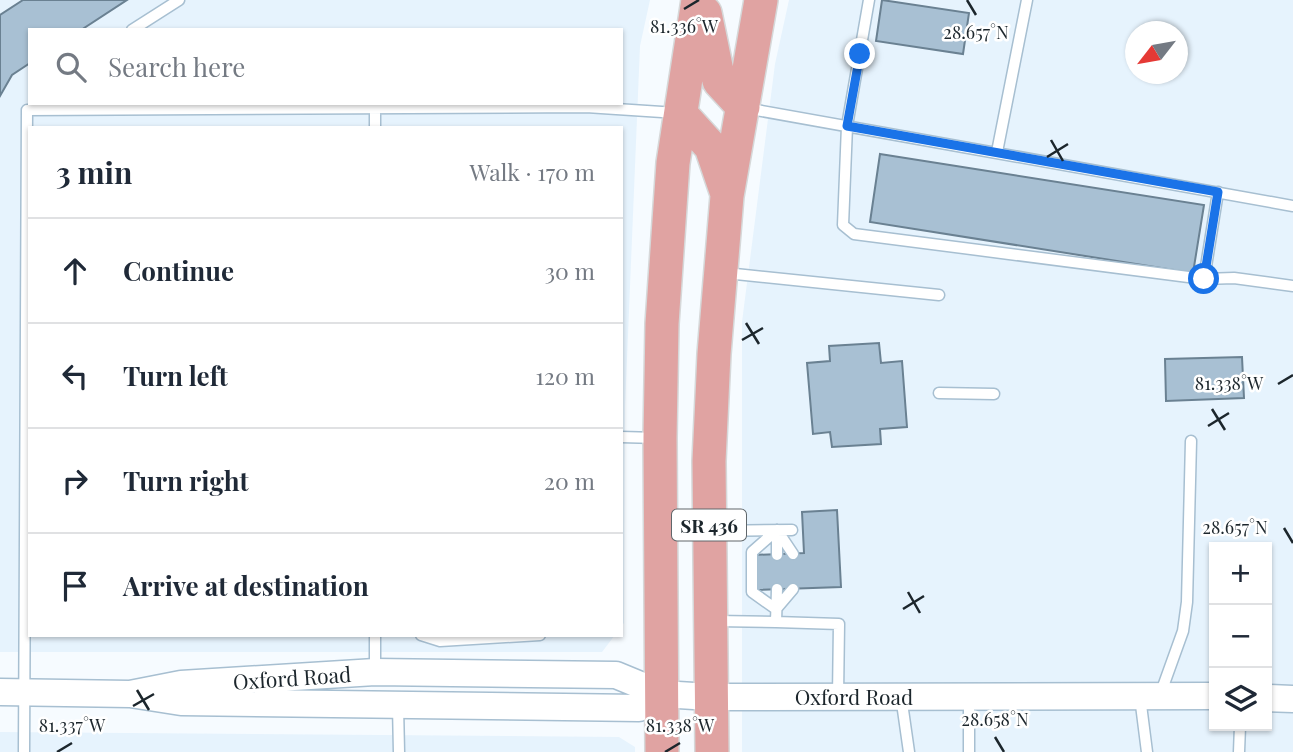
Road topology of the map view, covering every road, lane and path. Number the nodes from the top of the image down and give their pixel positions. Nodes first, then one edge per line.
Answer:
1 (179, 0) edge
2 (700, 0) edge
3 (761, 0) edge
4 (869, 0) edge
5 (1027, 0) edge
6 (135, 28) edge
7 (31, 107) edge
8 (743, 107) junction
9 (375, 108) junction
10 (681, 114) junction
11 (30, 126) edge
12 (375, 126) edge
13 (847, 126) junction
14 (998, 152) junction
15 (1218, 192) junction
16 (727, 196) junction
17 (28, 204) edge
18 (1293, 206) edge
19 (721, 273) junction
20 (1204, 279) junction
21 (1293, 286) edge
22 (939, 295) dead end
23 (939, 393) dead end
24 (994, 394) dead end
25 (623, 437) edge
26 (660, 438) junction
27 (1191, 441) dead end
28 (777, 530) junction
29 (792, 530) dead end
30 (709, 531) junction
31 (793, 554) dead end
32 (777, 555) dead end
33 (777, 589) dead end
34 (793, 589) dead end
35 (776, 609) junction
36 (709, 621) junction
37 (776, 622) junction
38 (375, 637) edge
39 (427, 637) edge
40 (507, 637) edge
41 (375, 672) junction
42 (13, 692) edge
43 (130, 694) junction
44 (662, 694) junction
45 (901, 695) junction
46 (969, 695) junction
47 (1149, 695) junction
48 (710, 696) junction
49 (838, 696) junction
50 (1209, 696) edge
51 (1272, 698) edge
52 (1293, 699) edge
53 (398, 705) junction
54 (1240, 731) edge
55 (24, 752) edge
56 (399, 752) edge
57 (662, 752) edge
58 (712, 752) edge
59 (909, 752) edge
60 (969, 752) edge
61 (1147, 752) edge
62 (1239, 752) edge

1 - 6 lane
2 - 8 main road
2 - 10 main road, SR 436
3 - 8 main road, SR 436
4 - 13 lane
5 - 14 lane
7 - 9 lane
7 - 11 lane
8 - 13 lane
8 - 16 main road, SR 436
9 - 10 lane
9 - 12 lane
10 - 16 main road
10 - 26 main road, SR 436
13 - 14 lane
13 - 20 lane
14 - 15 lane
15 - 18 lane
15 - 20 lane
16 - 19 main road, SR 436
17 - 42 lane
19 - 22 lane
19 - 30 main road, SR 436
20 - 21 lane
23 - 24 lane
25 - 26 lane
26 - 44 main road, SR 436
27 - 47 lane
28 - 29 lane
28 - 30 lane
28 - 31 lane
28 - 32 lane
28 - 35 lane
30 - 36 main road, SR 436
33 - 35 lane
34 - 35 lane
35 - 37 lane
36 - 37 lane
36 - 48 main road, SR 436
37 - 49 lane
38 - 41 lane
39 - 40 lane
41 - 43 street, Oxford Road
41 - 44 street, Oxford Road
42 - 43 street, Oxford Road
42 - 55 lane
43 - 53 street, Oxford Road
44 - 48 street, Oxford Road
44 - 53 street, Oxford Road
44 - 57 main road, SR 436
45 - 46 street, Oxford Road
45 - 49 street, Oxford Road
45 - 59 lane
46 - 47 street, Oxford Road
46 - 60 lane
47 - 50 street, Oxford Road
47 - 61 lane
48 - 49 street, Oxford Road
48 - 58 main road, SR 436
51 - 52 street
53 - 56 lane
54 - 62 lane

